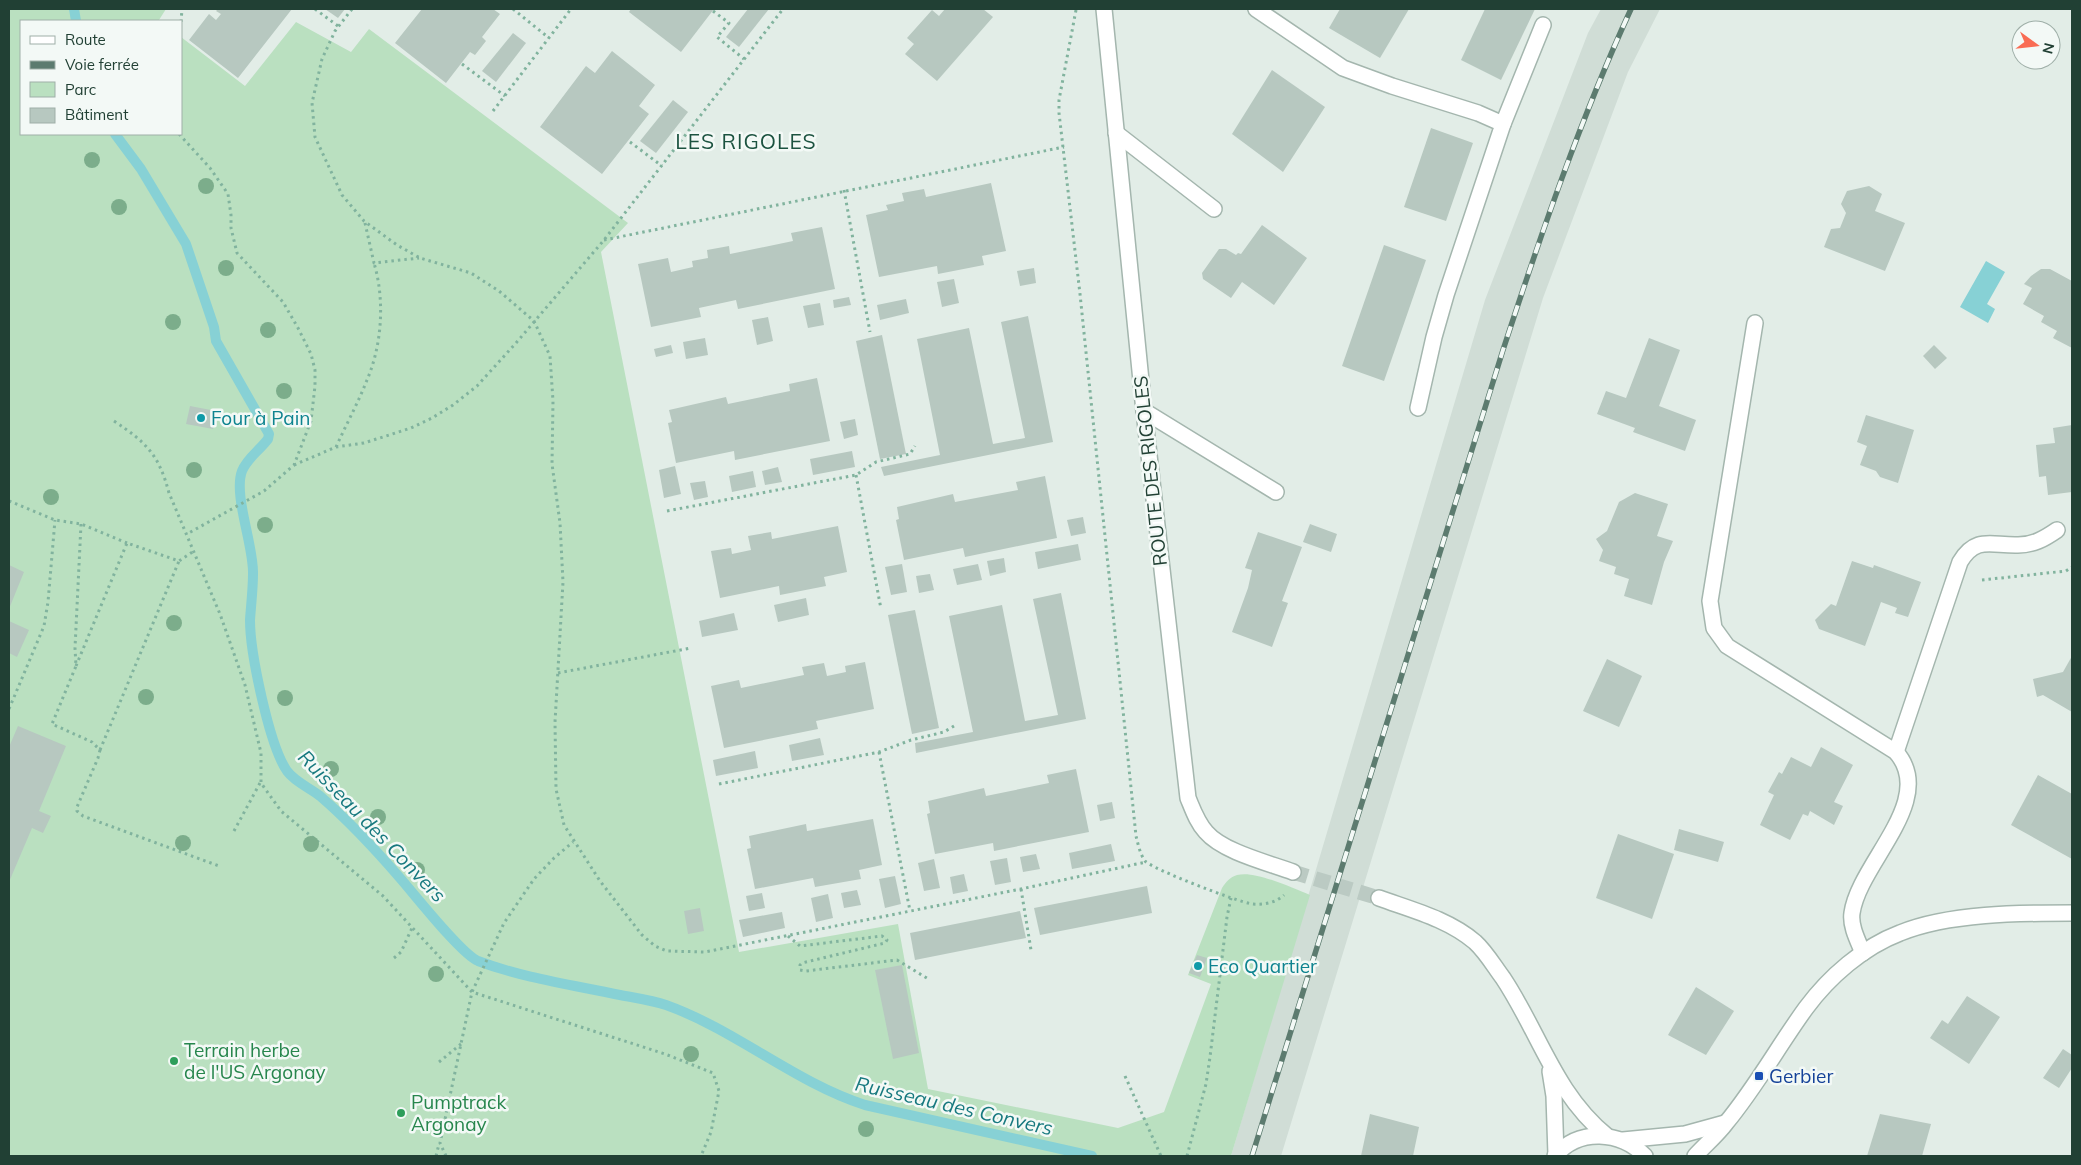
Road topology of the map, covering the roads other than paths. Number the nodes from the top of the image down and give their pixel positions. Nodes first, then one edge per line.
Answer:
1 (1104, 9) edge
2 (1256, 9) edge
3 (1543, 26) dead end
4 (1503, 124) junction
5 (1116, 133) junction
6 (1214, 208) dead end
7 (1755, 323) dead end
8 (1418, 408) dead end
9 (1144, 411) junction
10 (1276, 492) dead end
11 (2057, 530) dead end
12 (1896, 752) junction
13 (1293, 872) tunnel mouth
14 (1378, 898) tunnel mouth
15 (2072, 913) edge
16 (1863, 953) junction
17 (1549, 1064) junction
18 (1727, 1122) junction
19 (1607, 1136) junction
20 (1623, 1140) junction
21 (1555, 1156) edge
22 (1645, 1156) edge
23 (1695, 1156) edge

1 - 5 street, ROUTE DES RIGOLES
2 - 4 street
3 - 4 street
4 - 8 street
5 - 6 street
5 - 9 street, ROUTE DES RIGOLES
7 - 12 street
9 - 10 street
9 - 13 street, ROUTE DES RIGOLES
11 - 12 street
12 - 16 street
14 - 17 street
15 - 16 street
16 - 18 street
17 - 19 street
17 - 21 street
18 - 20 street
18 - 23 street
19 - 20 street
19 - 21 street
20 - 22 street

